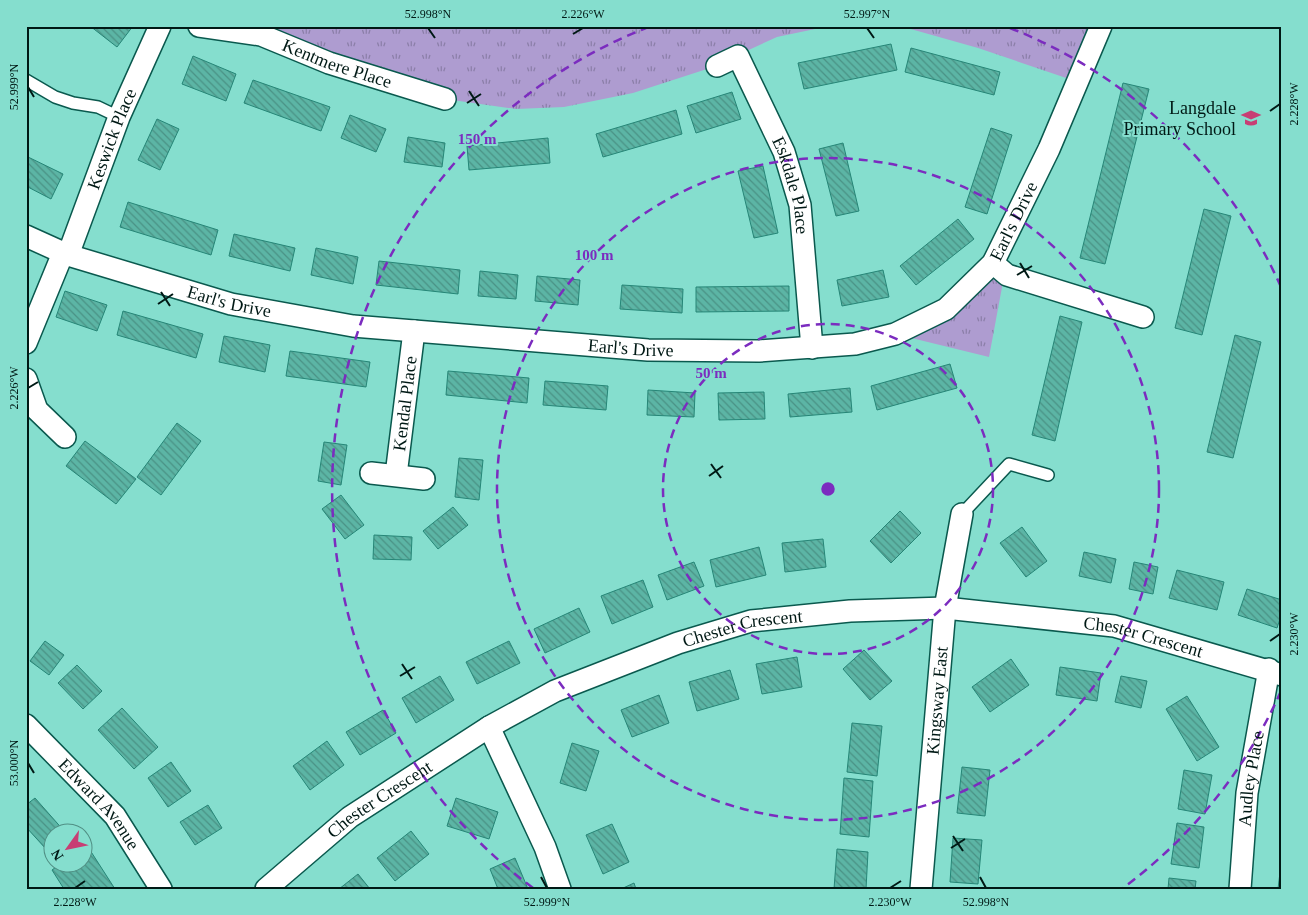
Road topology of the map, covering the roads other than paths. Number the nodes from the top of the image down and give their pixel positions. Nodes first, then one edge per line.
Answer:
1 (160, 26) edge
2 (199, 26) edge
3 (1101, 26) edge
4 (717, 66) dead end
5 (26, 80) edge
6 (445, 100) dead end
7 (119, 117) junction
8 (26, 236) edge
9 (65, 254) junction
10 (993, 263) junction
11 (1143, 317) dead end
12 (414, 331) junction
13 (26, 343) edge
14 (812, 348) junction
15 (26, 379) edge
16 (64, 437) dead end
17 (371, 473) dead end
18 (396, 475) junction
19 (1048, 476) dead end
20 (424, 479) dead end
21 (962, 514) joint
22 (945, 608) junction
23 (1275, 672) edge
24 (26, 726) edge
25 (489, 727) junction
26 (161, 889) edge
27 (266, 889) edge
28 (560, 889) edge
29 (921, 889) edge
30 (1240, 889) edge

1 - 7 street, Keswick Place
2 - 6 street, Kentmere Place
3 - 10 street, Earl's Drive
4 - 14 street, Eskdale Place
5 - 7 lane
7 - 9 street, Keswick Place
8 - 9 street, Earl's Drive
9 - 12 street, Earl's Drive
9 - 13 street, Keswick Place
10 - 11 street
10 - 14 street, Earl's Drive
12 - 14 street, Earl's Drive
12 - 18 street, Kendal Place
15 - 16 street
17 - 18 street, Kendal Place
18 - 20 street, Kendal Place
19 - 21 lane
21 - 22 street, Kingsway East
22 - 23 street, Chester Crescent
22 - 25 street, Chester Crescent
22 - 29 street, Kingsway East
23 - 30 street, Audley Place
24 - 26 street, Edward Avenue
25 - 27 street, Chester Crescent
25 - 28 street

